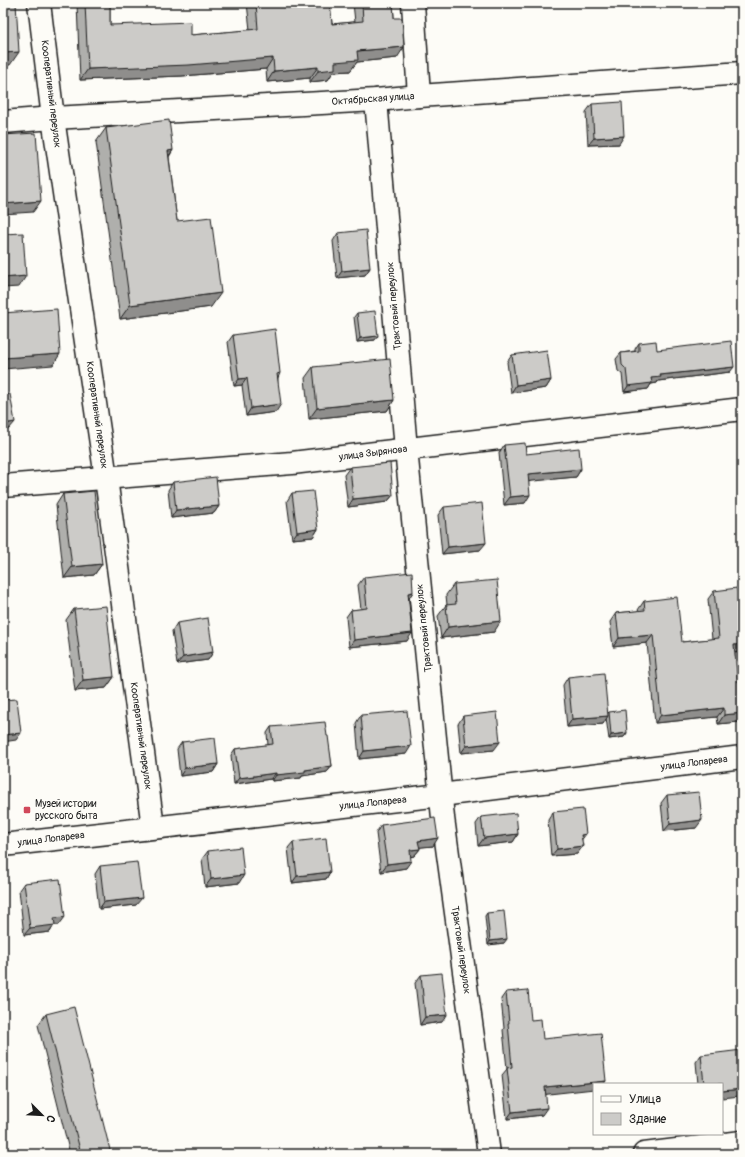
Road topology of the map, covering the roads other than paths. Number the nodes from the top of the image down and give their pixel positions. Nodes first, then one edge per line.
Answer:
1 (39, 3) edge
2 (413, 3) edge
3 (742, 73) edge
4 (419, 96) junction
5 (376, 100) junction
6 (53, 118) junction
7 (3, 122) edge
8 (742, 409) edge
9 (406, 449) junction
10 (106, 478) junction
11 (3, 486) edge
12 (742, 757) edge
13 (441, 795) junction
14 (153, 827) junction
15 (3, 845) edge
16 (742, 1142) edge
17 (489, 1154) edge
18 (644, 1154) edge

1 - 6 street, Кооперативный переулок
2 - 4 street
3 - 4 street, Октябрьская улица
4 - 5 street, Октябрьская улица
5 - 6 street, Октябрьская улица
5 - 9 street, Трактовый переулок
6 - 7 street, Октябрьская улица
6 - 10 street, Кооперативный переулок
8 - 9 street, улица Зырянова
9 - 10 street, улица Зырянова
9 - 13 street, Трактовый переулок
10 - 11 street, улица Зырянова
10 - 14 street, Кооперативный переулок
12 - 13 street, улица Лопарева
13 - 14 street, улица Лопарева
13 - 17 street, Трактовый переулок
14 - 15 street, улица Лопарева
16 - 18 street

